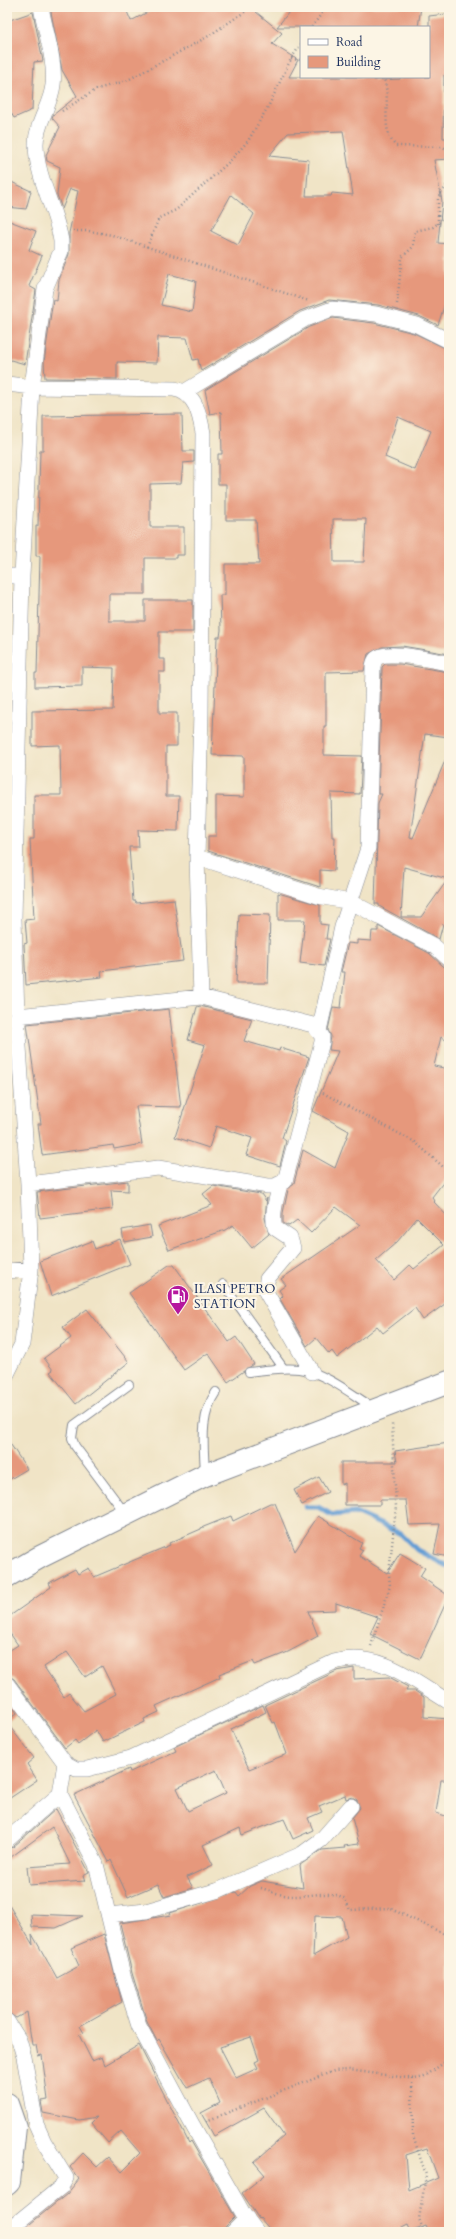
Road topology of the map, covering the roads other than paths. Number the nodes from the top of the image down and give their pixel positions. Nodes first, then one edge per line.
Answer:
1 (41, 7) edge
2 (449, 341) edge
3 (7, 384) edge
4 (32, 387) junction
5 (184, 392) junction
6 (7, 576) edge
7 (22, 576) junction
8 (449, 663) edge
9 (13, 726) edge
10 (197, 857) junction
11 (351, 902) junction
12 (10, 919) edge
13 (449, 959) edge
14 (201, 997) junction
15 (17, 1016) junction
16 (319, 1031) junction
17 (28, 1184) junction
18 (280, 1184) junction
19 (31, 1269) junction
20 (7, 1271) edge
21 (223, 1284) dead end
22 (284, 1369) junction
23 (249, 1372) dead end
24 (312, 1372) junction
25 (7, 1374) edge
26 (449, 1382) edge
27 (129, 1385) dead end
28 (216, 1392) dead end
29 (382, 1406) junction
30 (205, 1475) junction
31 (126, 1515) junction
32 (7, 1576) edge
33 (7, 1684) edge
34 (449, 1702) edge
35 (65, 1763) junction
36 (60, 1794) junction
37 (351, 1806) dead end
38 (7, 1840) edge
39 (109, 1915) junction
40 (7, 2021) edge
41 (7, 2104) edge
42 (7, 2184) edge
43 (247, 2218) junction
44 (7, 2231) edge
45 (234, 2232) edge
46 (257, 2232) edge

1 - 4 street
2 - 5 street
3 - 4 street
4 - 5 street
4 - 7 street
5 - 10 street
6 - 7 street
7 - 9 street
8 - 11 street
9 - 12 street
10 - 11 street
10 - 14 street
11 - 13 street
11 - 16 street
12 - 15 street
14 - 15 street
14 - 16 street
15 - 17 street
16 - 18 street
17 - 18 street
17 - 19 street
18 - 24 street
19 - 20 street
19 - 25 street
21 - 22 lane
22 - 23 lane
22 - 24 lane
24 - 29 lane
26 - 29 highway
27 - 31 lane
28 - 30 lane
29 - 30 highway
30 - 31 highway
31 - 32 highway
33 - 35 street
34 - 35 street
35 - 36 street
36 - 38 street
36 - 39 street
37 - 39 street
39 - 43 street
40 - 44 street
41 - 42 highway
43 - 45 street
43 - 46 street

